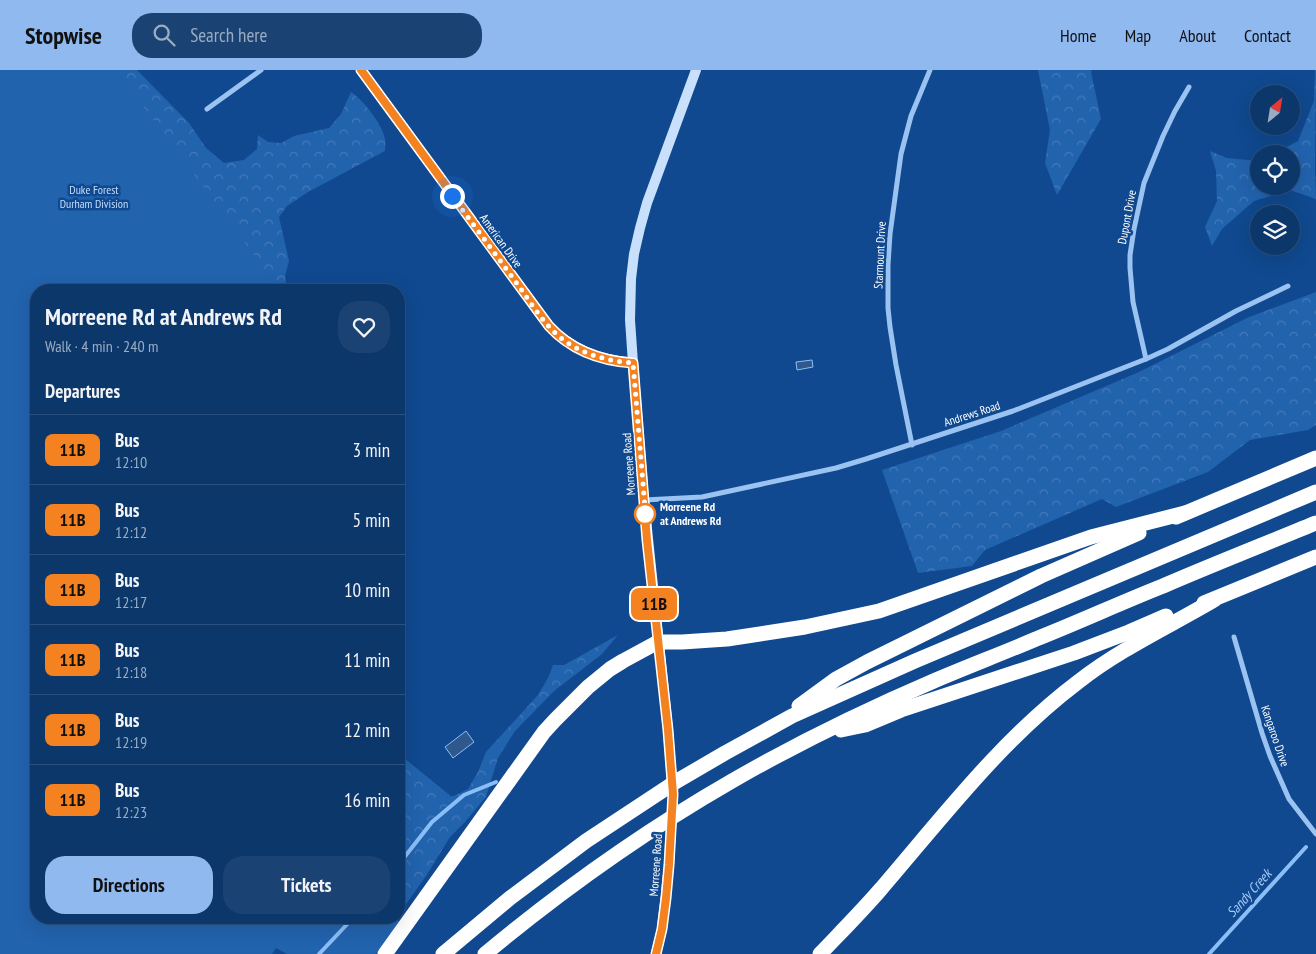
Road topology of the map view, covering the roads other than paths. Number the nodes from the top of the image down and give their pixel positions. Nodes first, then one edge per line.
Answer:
1 (261, 70) edge
2 (362, 70) edge
3 (696, 70) edge
4 (930, 70) edge
5 (1189, 87) dead end
6 (207, 109) dead end
7 (1288, 286) dead end
8 (1146, 359) junction
9 (633, 363) junction
10 (912, 445) junction
11 (1316, 458) edge
12 (1316, 492) edge
13 (644, 500) junction
14 (1185, 513) junction
15 (1316, 523) edge
16 (1316, 557) edge
17 (1214, 600) junction
18 (1234, 637) dead end
19 (658, 642) junction
20 (772, 727) junction
21 (820, 734) junction
22 (1316, 834) edge
23 (385, 954) edge
24 (443, 954) edge
25 (485, 954) edge
26 (656, 954) edge
27 (820, 954) edge

1 - 6 street
2 - 9 street, American Drive
3 - 9 street, Morreene Road
4 - 10 street, Starmount Drive
5 - 8 street, Dupont Drive
7 - 8 street, Andrews Road
8 - 10 street, Andrews Road
9 - 13 street, Morreene Road
10 - 13 street, Andrews Road
11 - 14 highway
12 - 20 highway
13 - 19 street, Morreene Road
14 - 19 highway
14 - 20 highway
15 - 21 highway
16 - 17 highway
17 - 21 highway
17 - 27 highway
18 - 22 street, Kangaroo Drive
19 - 23 highway
19 - 26 street, Morreene Road, bridge
20 - 24 highway
21 - 25 highway

